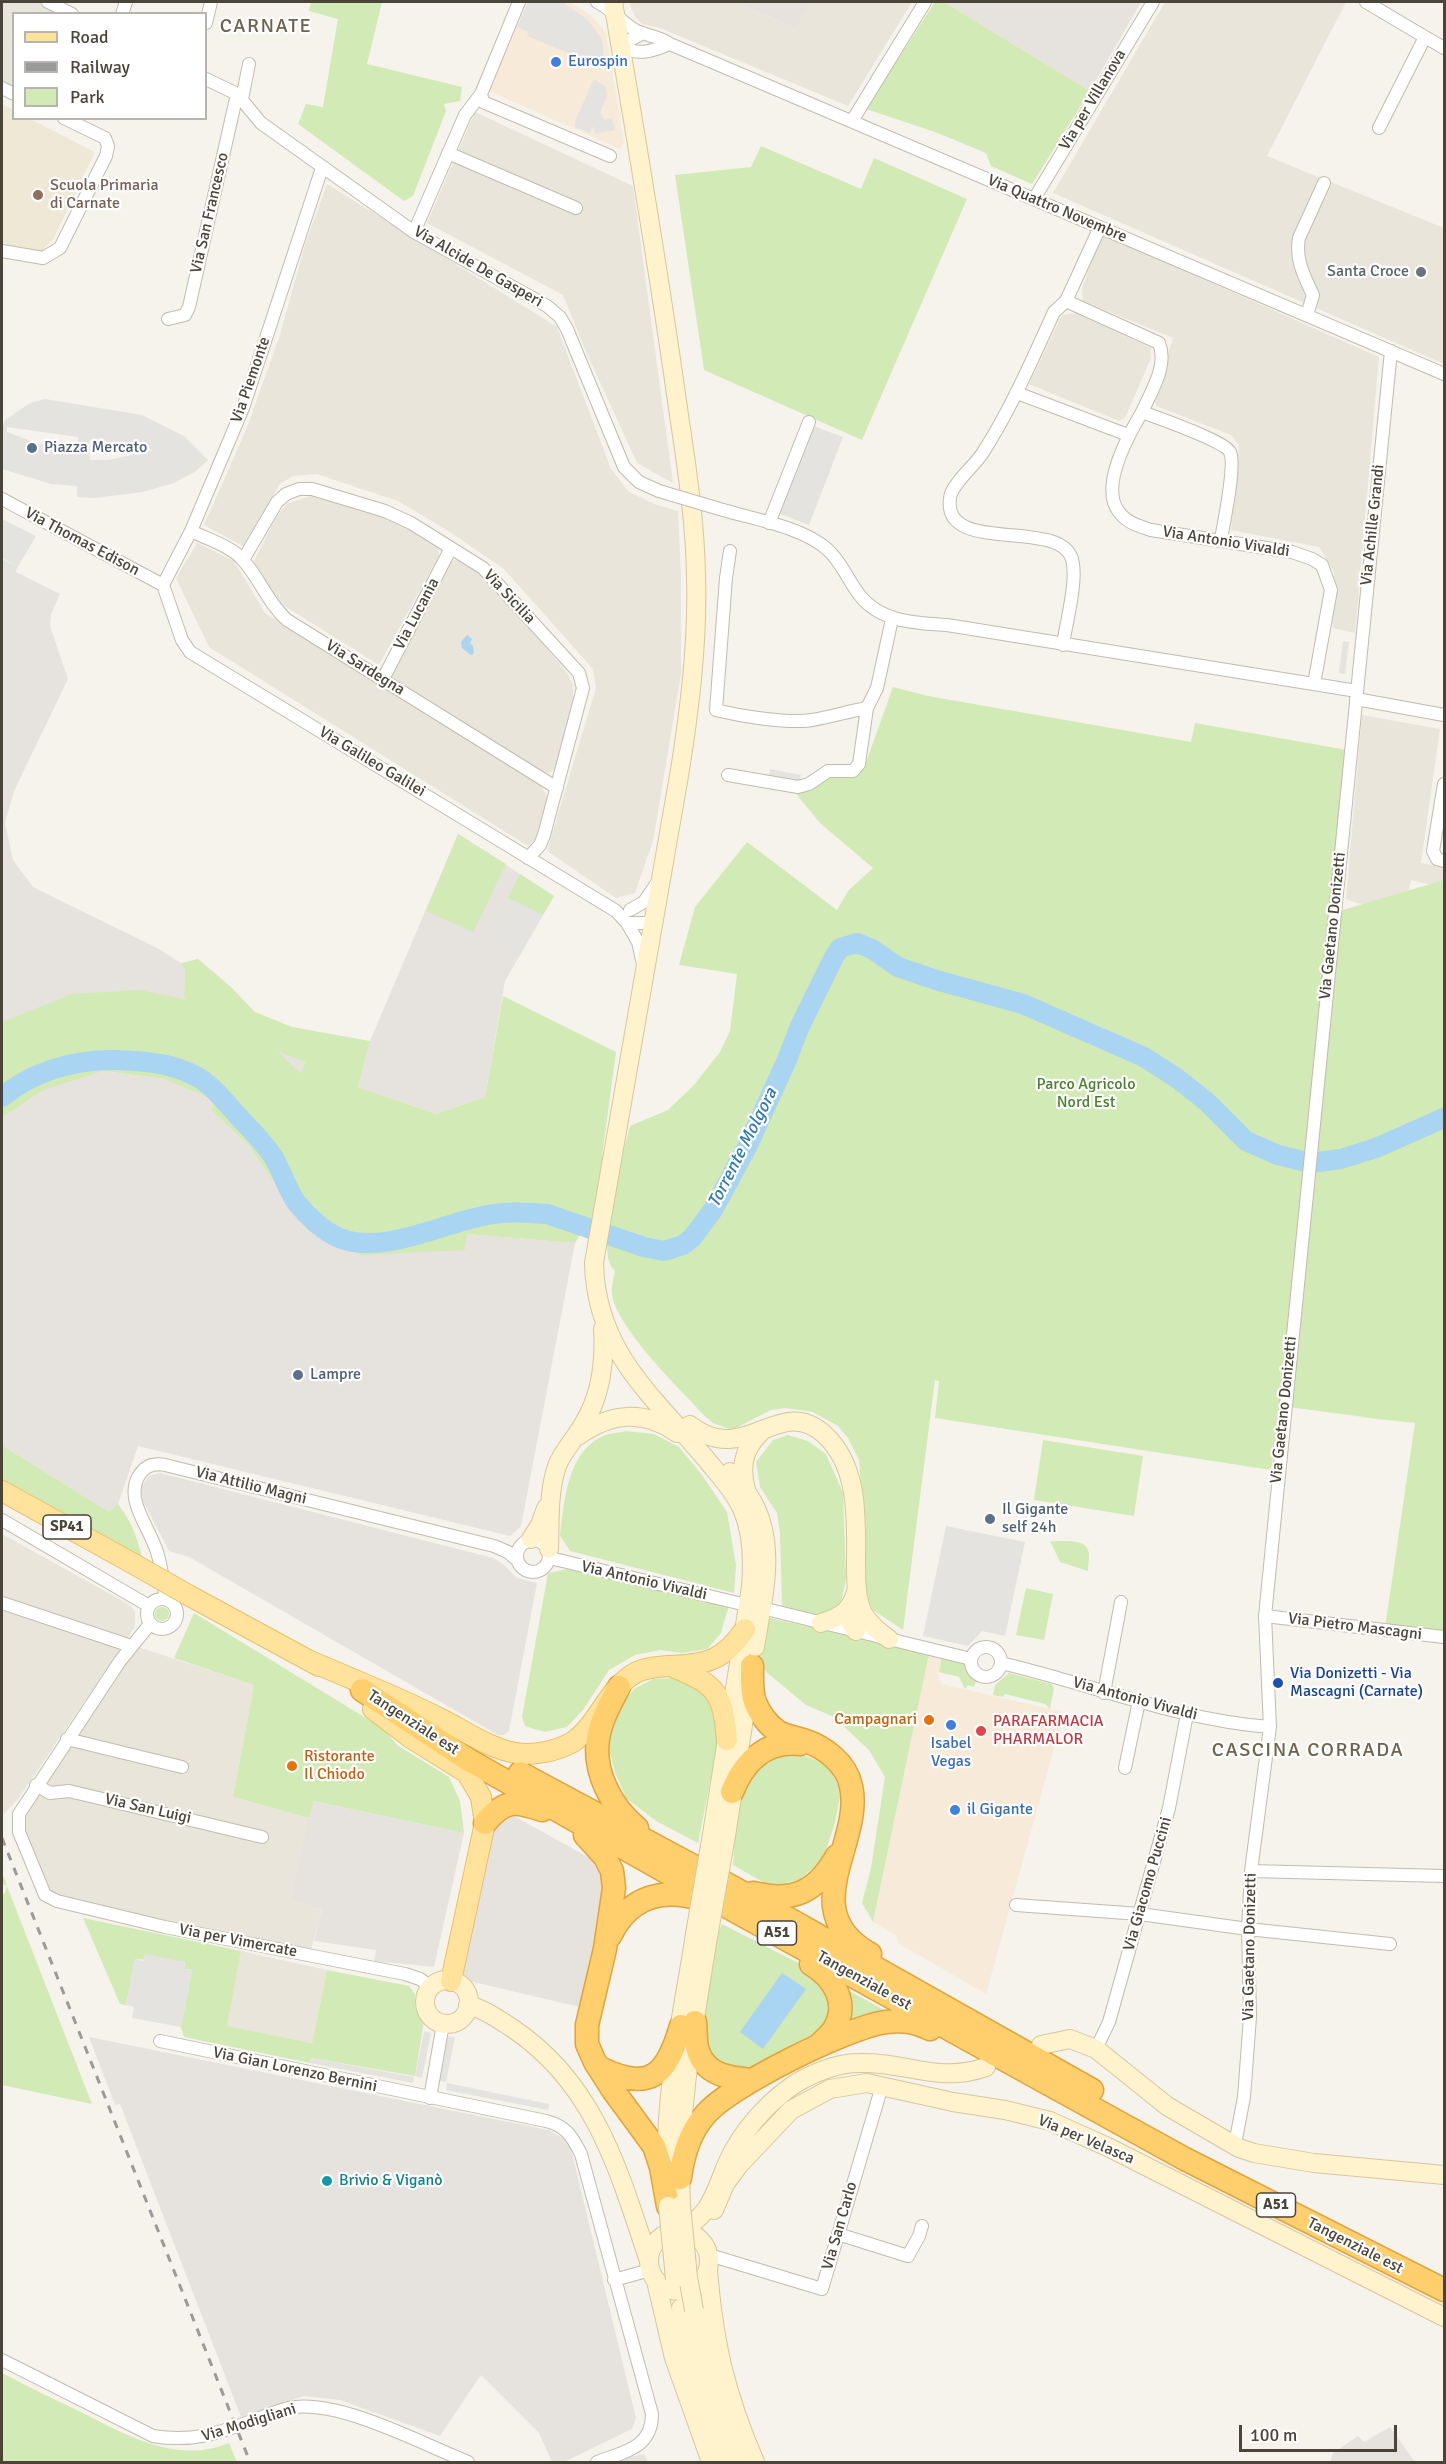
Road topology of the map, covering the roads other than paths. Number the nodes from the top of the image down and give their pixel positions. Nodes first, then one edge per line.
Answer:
1 (48, 2) edge
2 (211, 2) edge
3 (519, 2) edge
4 (597, 2) edge
5 (925, 2) edge
6 (1153, 2) edge
7 (1366, 2) edge
8 (614, 7) edge
9 (68, 12) edge
10 (207, 19) edge
11 (643, 33) junction
12 (1425, 37) junction
13 (670, 44) junction
14 (628, 48) junction
15 (1444, 48) edge
16 (249, 64) dead end
17 (207, 80) edge
18 (481, 94) junction
19 (240, 97) junction
20 (70, 120) edge
21 (852, 121) junction
22 (1379, 128) dead end
23 (448, 153) junction
24 (610, 156) dead end
25 (322, 168) junction
26 (1324, 183) dead end
27 (1034, 199) junction
28 (576, 207) dead end
29 (1100, 227) junction
30 (414, 232) junction
31 (2, 251) edge
32 (1066, 301) junction
33 (1307, 315) junction
34 (168, 319) dead end
35 (1391, 351) junction
36 (1444, 374) edge
37 (1017, 393) junction
38 (1142, 412) junction
39 (809, 422) dead end
40 (1128, 435) junction
41 (2, 499) edge
42 (769, 523) junction
43 (191, 531) junction
44 (1221, 539) junction
45 (451, 548) junction
46 (730, 551) dead end
47 (243, 560) junction
48 (163, 585) junction
49 (892, 619) junction
50 (1063, 645) junction
51 (383, 679) junction
52 (1314, 684) junction
53 (1357, 695) junction
54 (867, 708) junction
55 (1444, 715) edge
56 (728, 775) dead end
57 (1444, 784) edge
58 (557, 788) junction
59 (528, 858) junction
60 (1444, 861) edge
61 (661, 877) junction
62 (630, 910) junction
63 (616, 911) junction
64 (627, 923) junction
65 (652, 923) junction
66 (644, 970) junction
67 (594, 1263) junction
68 (603, 1321) junction
69 (690, 1425) junction
70 (764, 1430) junction
71 (574, 1439) junction
72 (696, 1447) junction
73 (552, 1489) junction
74 (2, 1491) edge
75 (746, 1501) junction
76 (2, 1520) edge
77 (526, 1541) junction
78 (494, 1546) junction
79 (549, 1554) junction
80 (517, 1560) junction
81 (166, 1599) junction
82 (857, 1602) junction
83 (1121, 1602) dead end
84 (2, 1603) edge
85 (738, 1603) dead end
86 (149, 1606) junction
87 (770, 1610) dead end
88 (1265, 1616) junction
89 (821, 1623) junction
90 (150, 1624) junction
91 (745, 1629) junction
92 (856, 1631) junction
93 (1444, 1637) edge
94 (889, 1639) junction
95 (131, 1646) junction
96 (971, 1659) junction
97 (308, 1660) junction
98 (1001, 1663) junction
99 (670, 1666) junction
100 (752, 1666) junction
101 (618, 1687) junction
102 (362, 1690) junction
103 (1104, 1693) junction
104 (1139, 1701) junction
105 (1187, 1714) junction
106 (1270, 1727) junction
107 (67, 1739) junction
108 (727, 1740) junction
109 (817, 1746) junction
110 (182, 1767) dead end
111 (1125, 1768) dead end
112 (36, 1785) junction
113 (732, 1792) junction
114 (571, 1820) junction
115 (485, 1823) junction
116 (719, 1832) junction
117 (262, 1837) dead end
118 (843, 1847) junction
119 (662, 1848) junction
120 (1251, 1871) junction
121 (1444, 1876) edge
122 (734, 1899) junction
123 (1017, 1905) dead end
124 (1140, 1914) junction
125 (762, 1925) junction
126 (1248, 1929) junction
127 (1390, 1944) dead end
128 (605, 1949) junction
129 (451, 1981) junction
130 (431, 1987) junction
131 (916, 1992) junction
132 (468, 2004) junction
133 (442, 2024) junction
134 (688, 2024) junction
135 (160, 2041) dead end
136 (1041, 2045) dead end
137 (816, 2047) junction
138 (1096, 2049) junction
139 (984, 2057) junction
140 (600, 2068) junction
141 (752, 2080) junction
142 (882, 2086) junction
143 (430, 2098) junction
144 (776, 2125) junction
145 (743, 2137) junction
146 (1235, 2143) junction
147 (1444, 2175) edge
148 (680, 2178) junction
149 (720, 2181) junction
150 (630, 2204) junction
151 (674, 2205) junction
152 (714, 2210) junction
153 (921, 2226) dead end
154 (673, 2232) junction
155 (838, 2234) junction
156 (708, 2259) junction
157 (652, 2271) junction
158 (1444, 2273) edge
159 (614, 2280) junction
160 (1444, 2290) edge
161 (687, 2309) junction
162 (1444, 2317) edge
163 (2, 2361) edge
164 (468, 2463) edge
165 (597, 2463) edge
166 (711, 2463) edge
167 (726, 2463) edge
168 (739, 2463) edge
169 (755, 2463) edge

1 - 9 street
2 - 10 street
3 - 18 street
4 - 8 street, Via Quattro Novembre
5 - 21 street
6 - 27 street, Via per Villanova
7 - 12 street
8 - 11 street, Via Quattro Novembre
8 - 14 main road
11 - 13 street, Via Quattro Novembre
11 - 14 street
12 - 15 street
12 - 22 street
13 - 14 street
13 - 21 street, Via Quattro Novembre
14 - 61 main road
16 - 19 street
17 - 19 street
18 - 23 street
18 - 24 street
19 - 25 street, Via Alcide De Gasperi
19 - 34 street, Via San Francesco
20 - 31 street
21 - 27 street, Via Quattro Novembre
23 - 28 street
23 - 30 street
25 - 30 street, Via Alcide De Gasperi
25 - 43 street, Via Piemonte
26 - 33 street
27 - 29 street, Via Quattro Novembre
29 - 32 street
29 - 33 street, Via Quattro Novembre
30 - 42 street, Via Alcide De Gasperi, bridge
32 - 37 street
32 - 38 street, Via Antonio Vivaldi
33 - 35 street, Via Quattro Novembre
35 - 36 street, Via Quattro Novembre
35 - 53 street, Via Achille Grandi
37 - 40 street
37 - 50 street
38 - 40 street, Via Antonio Vivaldi
38 - 44 street
39 - 42 street
40 - 44 street, Via Antonio Vivaldi
41 - 48 street, Via Thomas Edison
42 - 49 street
43 - 47 street, Via Sardegna
43 - 48 street, Via Piemonte
44 - 52 street, Via Antonio Vivaldi
45 - 47 street, Via Sicilia
45 - 51 street, Via Lucania
45 - 58 street, Via Sicilia
46 - 54 street
47 - 51 street, Via Sardegna
48 - 59 street, Via Galileo Galilei
49 - 50 street
49 - 54 street
50 - 52 street
51 - 58 street, Via Sardegna
52 - 53 street
53 - 55 street
53 - 88 street, Via Gaetano Donizetti
54 - 56 street
57 - 60 street
58 - 59 street, Via Sicilia
59 - 63 street, Via Galileo Galilei
61 - 62 street
61 - 65 main road
62 - 63 street
62 - 65 street
63 - 64 street, Via Galileo Galilei
64 - 65 street
64 - 66 street, Via Galileo Galilei
65 - 66 main road
66 - 67 main road
67 - 68 main road
67 - 69 main road
68 - 71 main road
68 - 72 main road
69 - 70 main road
69 - 75 main road
70 - 75 main road
70 - 82 main road
71 - 72 main road
71 - 73 main road
72 - 75 main road
73 - 77 main road
73 - 79 main road
74 - 97 main road, SP41, bridge
75 - 91 main road
75 - 100 main road
76 - 86 street
77 - 78 street, Via Attilio Magni
77 - 79 street
77 - 80 street
78 - 80 street, Via Attilio Magni
78 - 81 street, Via Attilio Magni
79 - 80 street
79 - 85 street, Via Antonio Vivaldi
81 - 86 street
81 - 90 street
82 - 89 main road
82 - 92 main road
82 - 94 main road
83 - 103 street
84 - 95 street
86 - 90 street
87 - 89 street
88 - 93 street, Via Pietro Mascagni
88 - 106 street, Via Gaetano Donizetti
89 - 92 street
90 - 95 street
91 - 99 main road
91 - 108 main road
92 - 94 street
94 - 96 street
95 - 107 street
96 - 98 street, Via Antonio Vivaldi
96 - 98 street
97 - 101 main road
97 - 102 main road, SP41
97 - 115 main road
98 - 103 street, Via Antonio Vivaldi
99 - 101 main road
99 - 108 main road
100 - 109 highway
100 - 113 main road
101 - 119 highway
102 - 114 highway, Tangenziale est / A51
102 - 119 highway, Tangenziale est / A51
103 - 104 street, Via Antonio Vivaldi
104 - 105 street, Via Antonio Vivaldi
104 - 111 street
105 - 106 street, Via Antonio Vivaldi
105 - 124 street, Via Giacomo Puccini
106 - 120 street, Via Gaetano Donizetti
107 - 110 street
107 - 112 street
108 - 116 main road
109 - 113 highway
109 - 118 highway
112 - 117 street, Via San Luigi
112 - 130 street, Via per Vimercate
113 - 116 main road
114 - 115 highway
114 - 122 highway, Tangenziale est / A51
114 - 128 highway
115 - 129 main road
116 - 134 main road, bridge
118 - 122 highway
118 - 131 highway
119 - 122 highway, Tangenziale est / A51
120 - 121 street
120 - 126 street, Via Gaetano Donizetti
122 - 125 highway, Tangenziale est / A51
122 - 128 highway
122 - 131 highway, Tangenziale est / A51
123 - 124 street
124 - 126 street
124 - 138 street, Via Giacomo Puccini
125 - 137 highway
125 - 139 highway, Tangenziale est / A51
126 - 127 street
126 - 146 street, Via Gaetano Donizetti
128 - 140 highway
129 - 130 main road
129 - 132 main road
130 - 133 main road
131 - 158 highway, Tangenziale est / A51
132 - 133 main road
132 - 150 main road
133 - 143 street
134 - 140 highway
134 - 141 highway
134 - 148 main road
134 - 151 main road
135 - 143 street, Via Gian Lorenzo Bernini
136 - 138 main road
137 - 139 highway
137 - 141 highway
138 - 146 main road
139 - 145 main road
139 - 160 highway, Tangenziale est / A51
140 - 151 highway
141 - 148 highway
142 - 144 main road, Via per Velasca
142 - 155 street, Via San Carlo
142 - 162 main road, Via per Velasca
143 - 159 street, Via Gian Lorenzo Bernini
144 - 145 main road
144 - 152 main road, Via per Velasca
145 - 149 main road
146 - 147 main road
148 - 151 main road
149 - 152 main road, Via per Velasca
149 - 154 main road
150 - 154 main road
150 - 157 main road
151 - 161 main road, bridge
152 - 156 main road, Via per Velasca
153 - 155 street
154 - 156 main road
154 - 157 main road
155 - 156 street, Via San Carlo
156 - 157 main road
156 - 169 main road, Via per Velasca
157 - 159 street
157 - 166 main road
159 - 165 street, Via Gian Lorenzo Bernini
161 - 167 main road
161 - 168 main road
163 - 164 street, Via Modigliani

